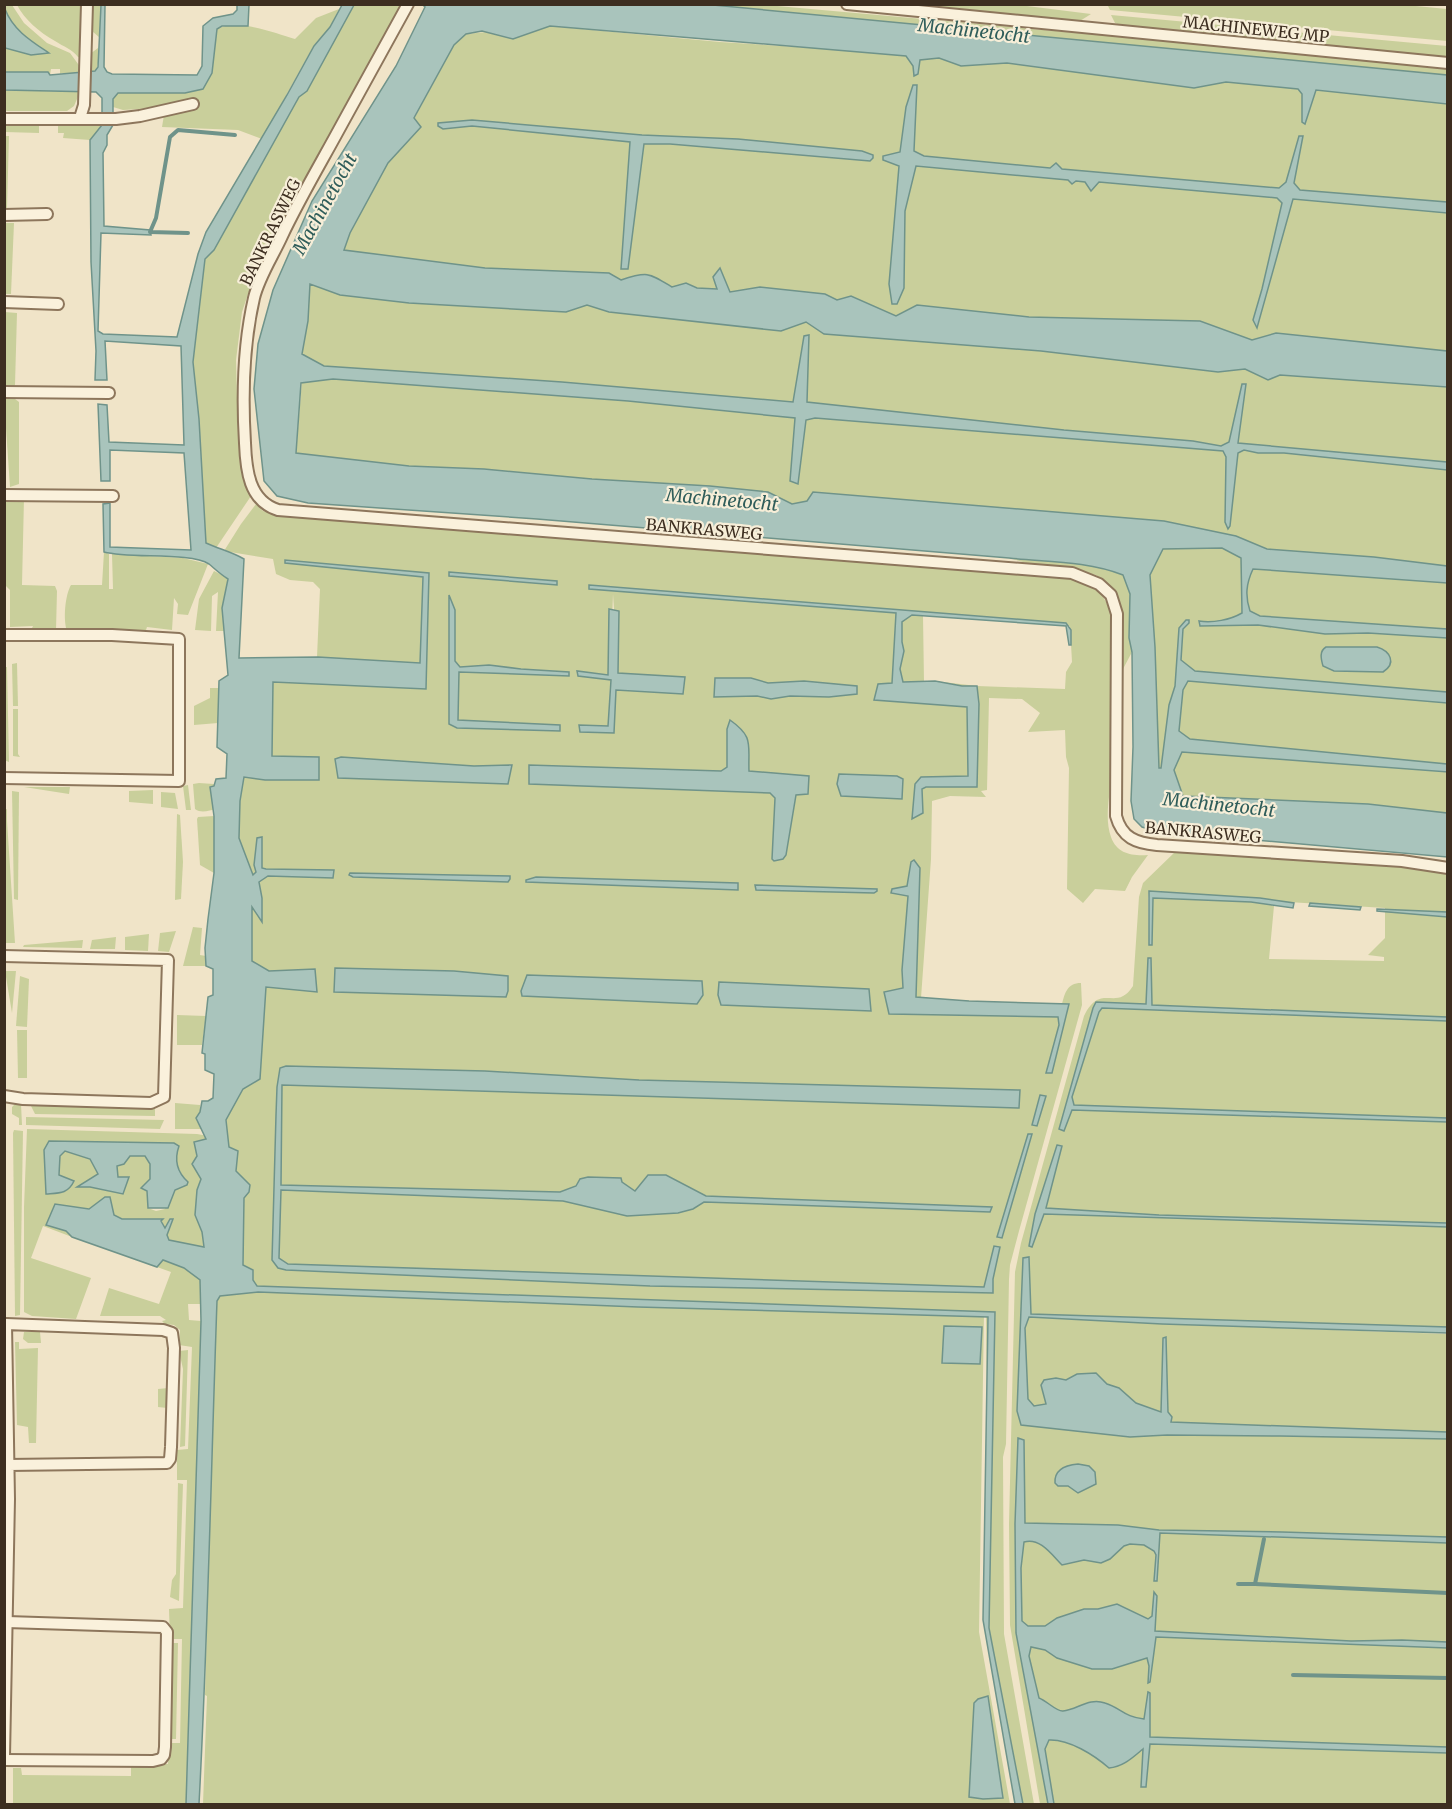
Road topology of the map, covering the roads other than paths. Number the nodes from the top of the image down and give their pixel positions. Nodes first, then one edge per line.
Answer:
1 (87, 4) edge
2 (408, 4) edge
3 (847, 4) edge
4 (1448, 63) edge
5 (193, 104) dead end
6 (80, 118) junction
7 (4, 119) edge
8 (47, 214) dead end
9 (4, 215) edge
10 (4, 302) edge
11 (58, 304) dead end
12 (4, 392) edge
13 (109, 393) dead end
14 (4, 495) edge
15 (112, 496) dead end
16 (4, 635) edge
17 (4, 778) edge
18 (1448, 868) edge
19 (4, 956) edge
20 (4, 1096) edge
21 (6, 1324) edge
22 (8, 1465) junction
23 (7, 1622) junction
24 (4, 1758) edge

1 - 6 street
2 - 18 street, BANKRASWEG
3 - 4 street, MACHINEWEG MP
5 - 6 street
6 - 7 street
8 - 9 street
10 - 11 street
12 - 13 street
14 - 15 street
16 - 17 street
19 - 20 street
21 - 22 street
21 - 22 street
22 - 23 street
23 - 24 street
23 - 24 street

